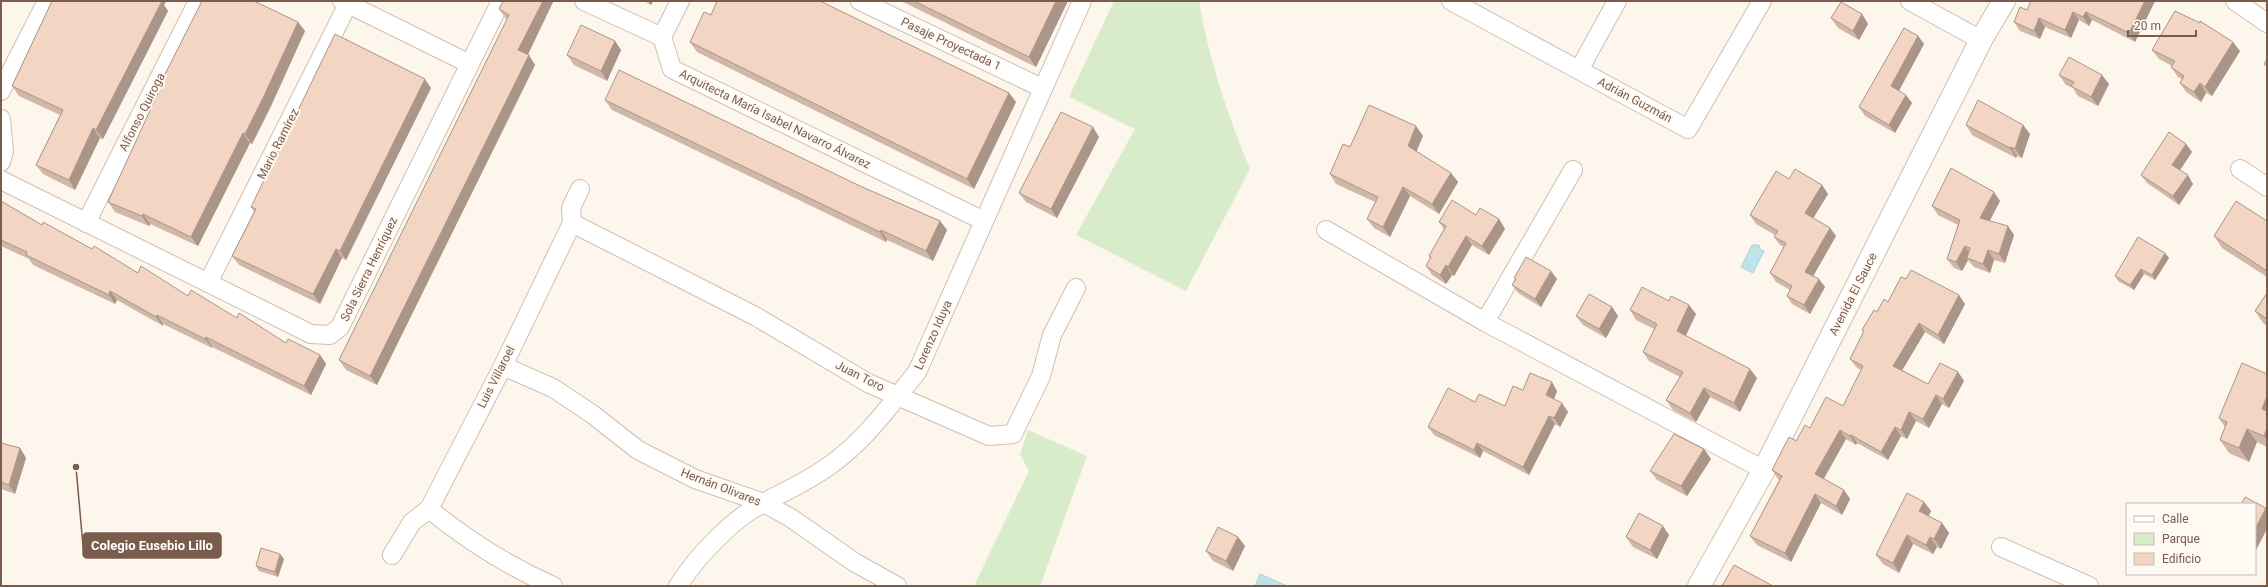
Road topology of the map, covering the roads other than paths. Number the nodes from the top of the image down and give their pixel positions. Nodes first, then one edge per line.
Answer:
1 (47, 1) edge
2 (198, 1) edge
3 (501, 1) edge
4 (584, 1) edge
5 (680, 1) edge
6 (860, 1) edge
7 (1082, 1) edge
8 (1451, 1) edge
9 (1617, 1) edge
10 (1762, 1) edge
11 (1910, 1) edge
12 (2004, 1) edge
13 (2235, 1) edge
14 (345, 3) edge
15 (1476, 7) edge
16 (2267, 23) edge
17 (662, 38) junction
18 (1981, 40) junction
19 (470, 64) junction
20 (1579, 70) junction
21 (1042, 88) junction
22 (1, 91) edge
23 (1, 119) edge
24 (1, 162) edge
25 (2240, 169) dead end
26 (1573, 170) dead end
27 (1, 180) edge
28 (2267, 187) edge
29 (580, 189) dead end
30 (984, 221) junction
31 (86, 223) junction
32 (572, 223) junction
33 (1326, 230) dead end
34 (208, 283) junction
35 (1076, 288) dead end
36 (1485, 322) junction
37 (502, 366) junction
38 (898, 395) junction
39 (1764, 470) junction
40 (764, 503) junction
41 (429, 509) junction
42 (2001, 547) dead end
43 (392, 555) dead end
44 (553, 586) edge
45 (678, 586) edge
46 (897, 586) edge
47 (1699, 586) edge
48 (2089, 586) edge

1 - 22 street
2 - 31 street, Alfonso Quiroga
3 - 19 street, Sola Sierra Henríquez
4 - 17 street
5 - 17 street
6 - 21 street, Pasaje Proyectada 1
7 - 21 street, Lorenzo Iduya
8 - 15 street, Adrián Guzmán
9 - 20 street
10 - 20 street, Adrián Guzmán
11 - 18 street
12 - 18 street, Avenida El Sauce
13 - 16 street
14 - 19 street
14 - 34 street, Mario Ramírez
15 - 20 street, Adrián Guzmán
17 - 30 street, Arquitecta María Isabel Navarro Álvarez
18 - 39 street, Avenida El Sauce
19 - 34 street, Sola Sierra Henríquez
21 - 30 street, Lorenzo Iduya
23 - 24 street
25 - 28 street
26 - 36 street
27 - 31 street, Sola Sierra Henríquez
29 - 32 street, Luis Villaroel
30 - 38 street, Lorenzo Iduya
31 - 34 street, Sola Sierra Henríquez
32 - 37 street, Luis Villaroel
32 - 38 street, Juan Toro
33 - 36 street
35 - 38 street, Juan Toro
36 - 39 street
37 - 40 street, Hernán Olivares
37 - 41 street, Luis Villaroel
38 - 40 street, Lorenzo Iduya
39 - 47 street, Avenida El Sauce
40 - 45 street, Lorenzo Iduya
40 - 46 street, Hernán Olivares
41 - 43 street, Luis Villaroel
41 - 44 street
42 - 48 street

